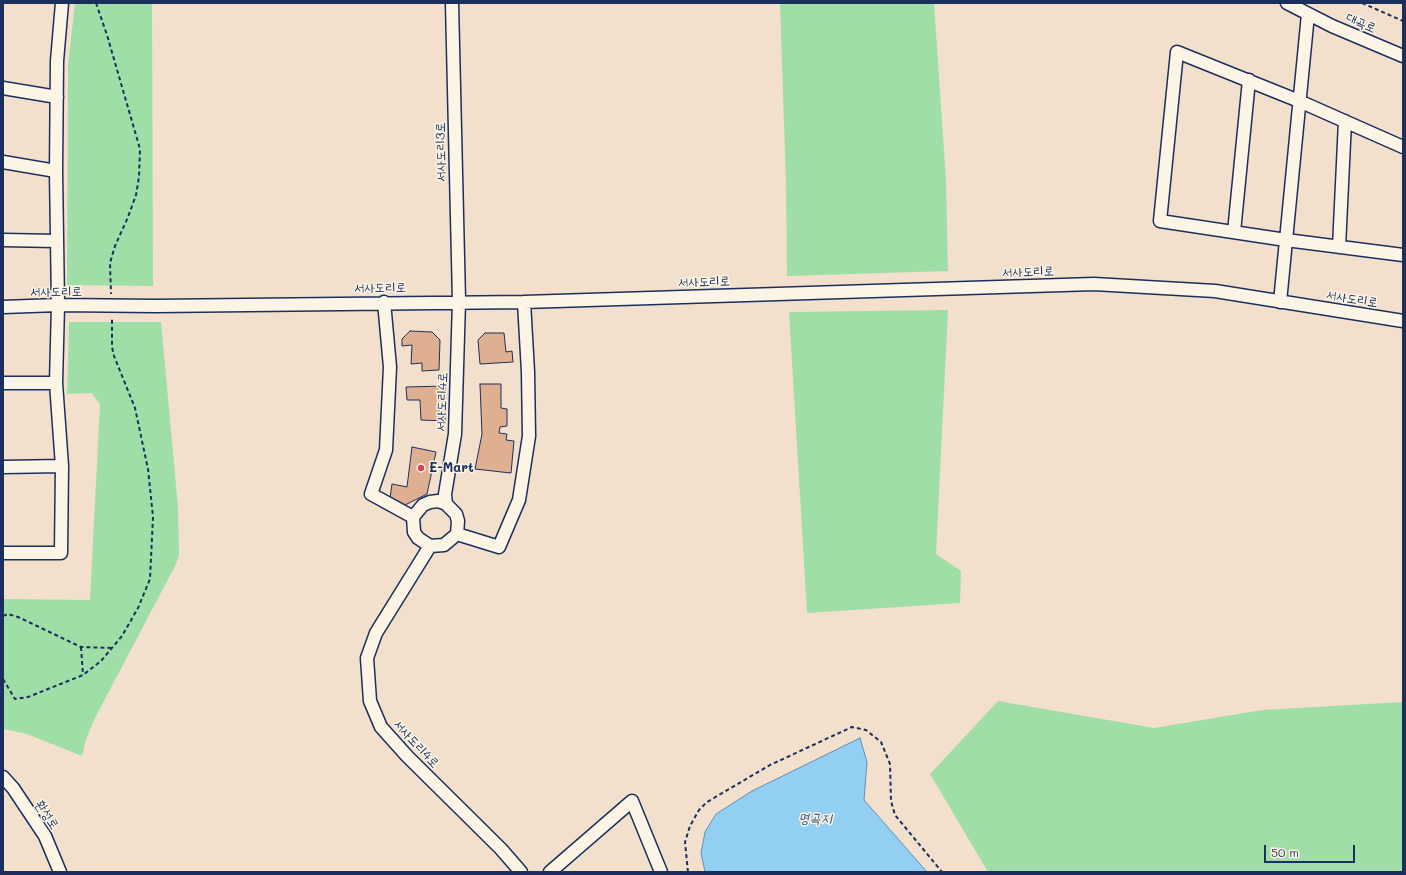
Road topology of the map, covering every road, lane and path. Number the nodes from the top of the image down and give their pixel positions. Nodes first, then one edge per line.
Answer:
1 (62, 3) edge
2 (96, 3) edge
3 (452, 3) edge
4 (1287, 3) edge
5 (1362, 3) edge
6 (1308, 14) junction
7 (1403, 20) edge
8 (1403, 56) edge
9 (1249, 80) junction
10 (3, 88) edge
11 (57, 97) junction
12 (1299, 100) junction
13 (1345, 121) junction
14 (1403, 147) edge
15 (3, 162) edge
16 (56, 171) junction
17 (1234, 232) junction
18 (3, 240) edge
19 (1286, 240) junction
20 (57, 241) junction
21 (1339, 247) junction
22 (1403, 255) edge
23 (459, 301) junction
24 (384, 302) junction
25 (524, 302) junction
26 (1280, 302) junction
27 (58, 305) junction
28 (112, 305) junction
29 (3, 307) edge
30 (1403, 321) edge
31 (3, 383) edge
32 (56, 383) junction
33 (3, 466) edge
34 (62, 466) junction
35 (446, 504) junction
36 (413, 517) junction
37 (457, 534) junction
38 (430, 546) junction
39 (3, 553) edge
40 (3, 616) edge
41 (81, 647) junction
42 (112, 648) junction
43 (83, 675) junction
44 (3, 679) edge
45 (3, 777) edge
46 (60, 872) edge
47 (521, 872) edge
48 (550, 872) edge
49 (662, 872) edge
50 (688, 872) edge
51 (942, 872) edge

1 - 11 street
2 - 28 path
3 - 23 street, 서사도리3로
4 - 6 street, 대곡로
5 - 7 path
6 - 8 street, 대곡로
6 - 12 street
9 - 12 street
9 - 17 street
9 - 17 street
10 - 11 street
11 - 16 street
12 - 13 street
12 - 19 street
13 - 14 street
13 - 21 street
15 - 16 street
16 - 20 street
17 - 19 street
18 - 20 street
19 - 21 street
19 - 26 street
20 - 27 street
21 - 22 street
23 - 24 street, 서사도리로
23 - 25 street, 서사도리로
23 - 35 street, 서사도리4로
24 - 28 street, 서사도리로
24 - 36 street
25 - 26 street, 서사도리로
25 - 37 street
26 - 30 street, 서사도리로
27 - 28 street, 서사도리로
27 - 29 street, 서사도리로
27 - 32 street
28 - 42 path
31 - 32 street
32 - 34 street
33 - 34 street
34 - 39 street
35 - 36 street
35 - 37 street
36 - 38 street
37 - 38 street
38 - 47 street, 서사도리4로
40 - 41 path
41 - 42 path
41 - 43 path
42 - 43 path
43 - 44 path
45 - 46 street, 환성로
48 - 49 street
50 - 51 path

